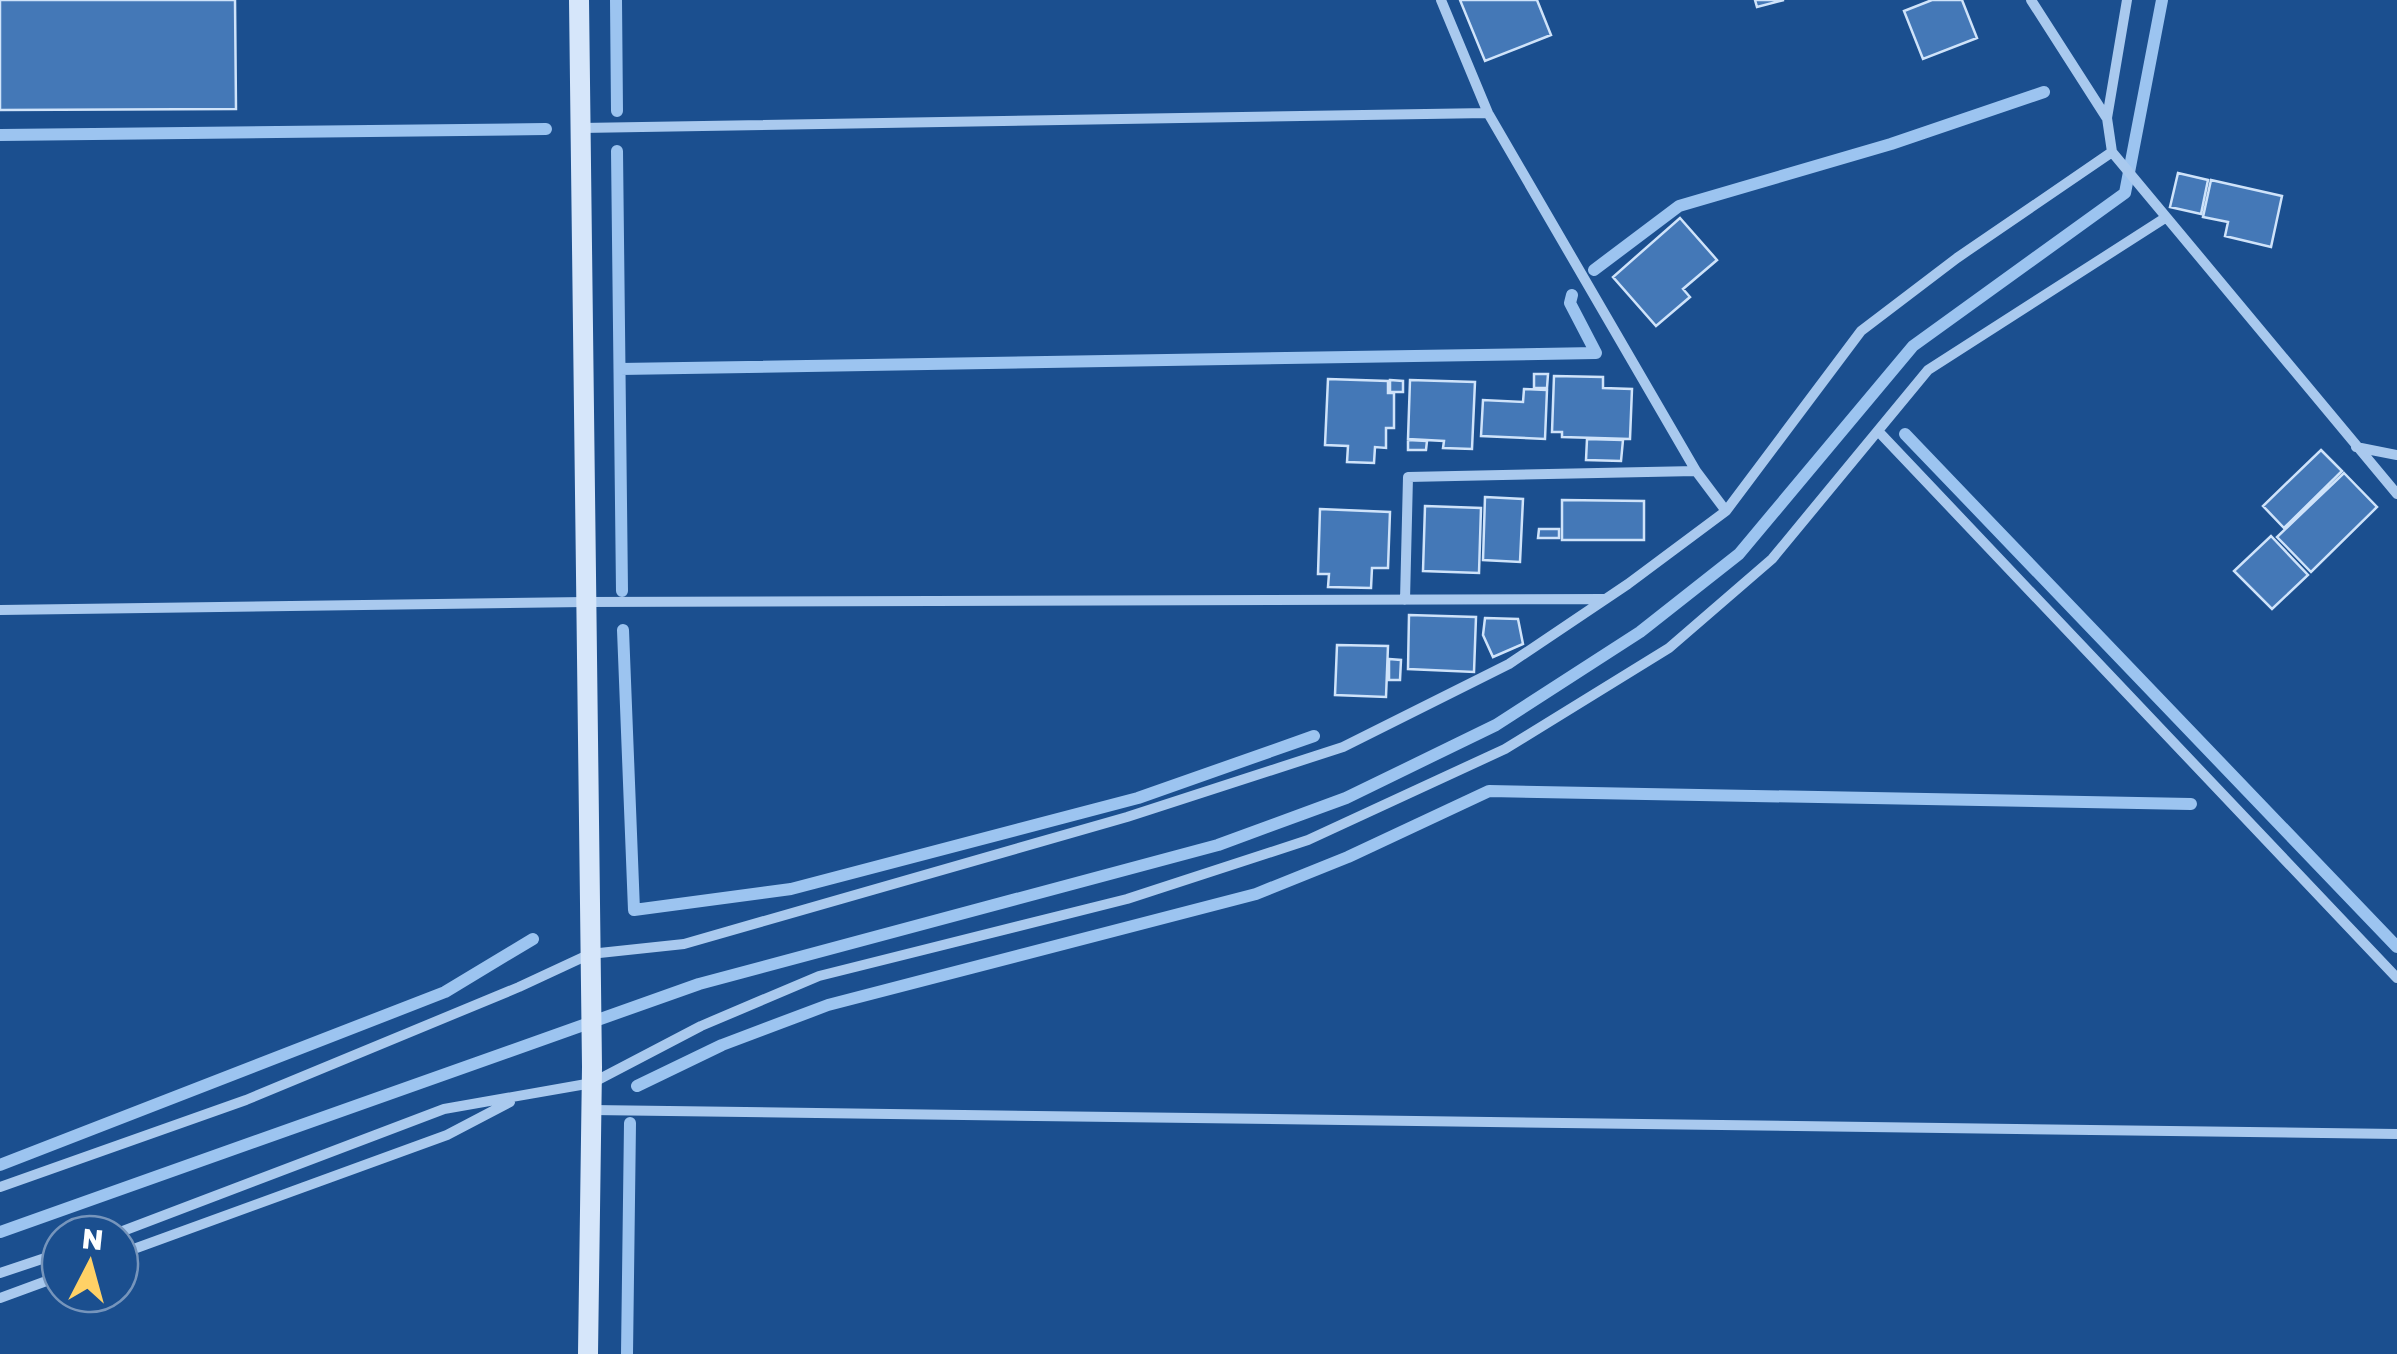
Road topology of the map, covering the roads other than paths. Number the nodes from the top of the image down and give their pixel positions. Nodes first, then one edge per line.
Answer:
1 (579, 0) edge
2 (1442, 0) edge
3 (2030, 0) edge
4 (2128, 0) edge
5 (1488, 113) junction
6 (2107, 118) junction
7 (580, 128) junction
8 (2112, 152) junction
9 (2165, 218) junction
10 (1878, 431) junction
11 (2355, 447) junction
12 (2397, 455) edge
13 (1696, 471) junction
14 (2397, 494) edge
15 (1726, 511) junction
16 (1605, 599) junction
17 (1405, 600) junction
18 (585, 602) junction
19 (0, 610) edge
20 (590, 959) junction
21 (2397, 978) edge
22 (592, 1075) junction
23 (521, 1096) junction
24 (592, 1110) junction
25 (2397, 1134) edge
26 (0, 1187) edge
27 (140, 1225) edge
28 (140, 1247) edge
29 (40, 1259) edge
30 (0, 1273) edge
31 (40, 1283) edge
32 (0, 1298) edge
33 (588, 1354) edge

1 - 7 street
2 - 5 street
3 - 6 street
4 - 6 street
5 - 7 street
5 - 13 street
6 - 8 street
7 - 18 street
8 - 9 street
8 - 15 street
9 - 10 street
9 - 11 street
10 - 21 street
10 - 22 street
11 - 12 street
11 - 14 street
13 - 15 street
13 - 17 street
15 - 16 street
16 - 17 street
16 - 20 street
17 - 18 street
18 - 19 street
18 - 20 street
20 - 22 street
20 - 26 street
22 - 23 street
22 - 24 street
23 - 27 street
23 - 28 street
24 - 25 street
24 - 33 street
29 - 30 street
31 - 32 street

